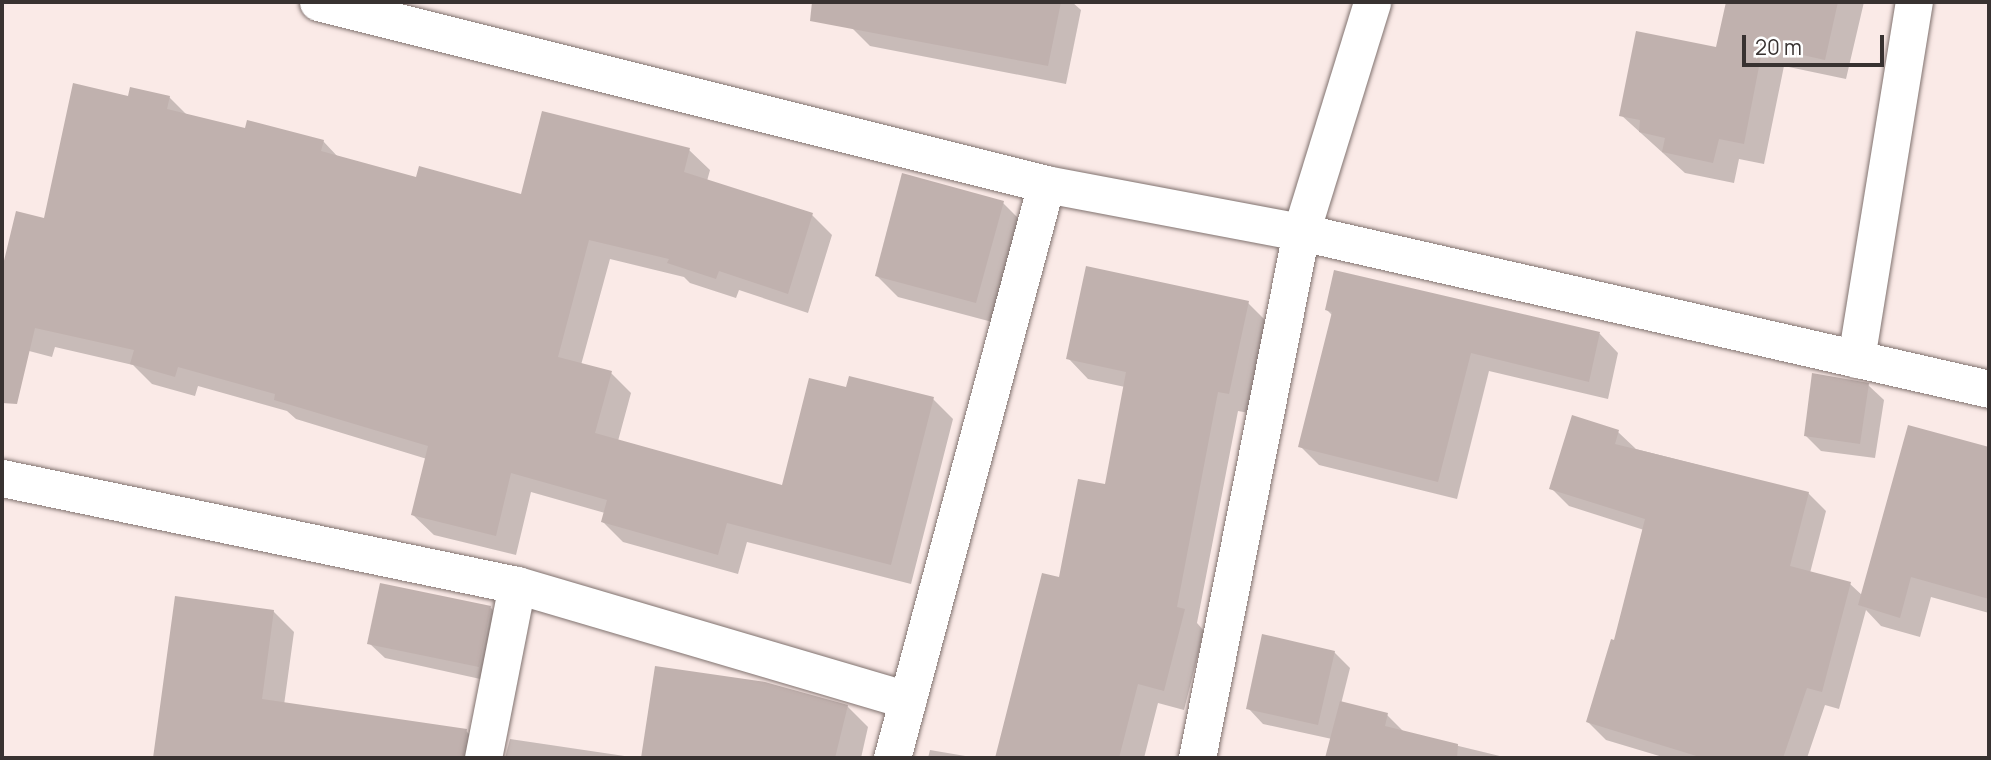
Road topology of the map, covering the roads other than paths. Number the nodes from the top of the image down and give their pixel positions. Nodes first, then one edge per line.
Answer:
1 (318, 2) edge
2 (1372, 2) edge
3 (1914, 2) edge
4 (1046, 184) junction
5 (1301, 232) junction
6 (1856, 359) junction
7 (1989, 389) edge
8 (2, 478) edge
9 (517, 585) junction
10 (907, 700) junction
11 (484, 758) edge
12 (892, 758) edge
13 (1197, 758) edge

1 - 4 street
2 - 5 street
3 - 6 street
4 - 5 street
4 - 10 street
5 - 6 street
5 - 13 street
6 - 7 street
8 - 9 street
9 - 10 street
9 - 11 street
10 - 12 street

